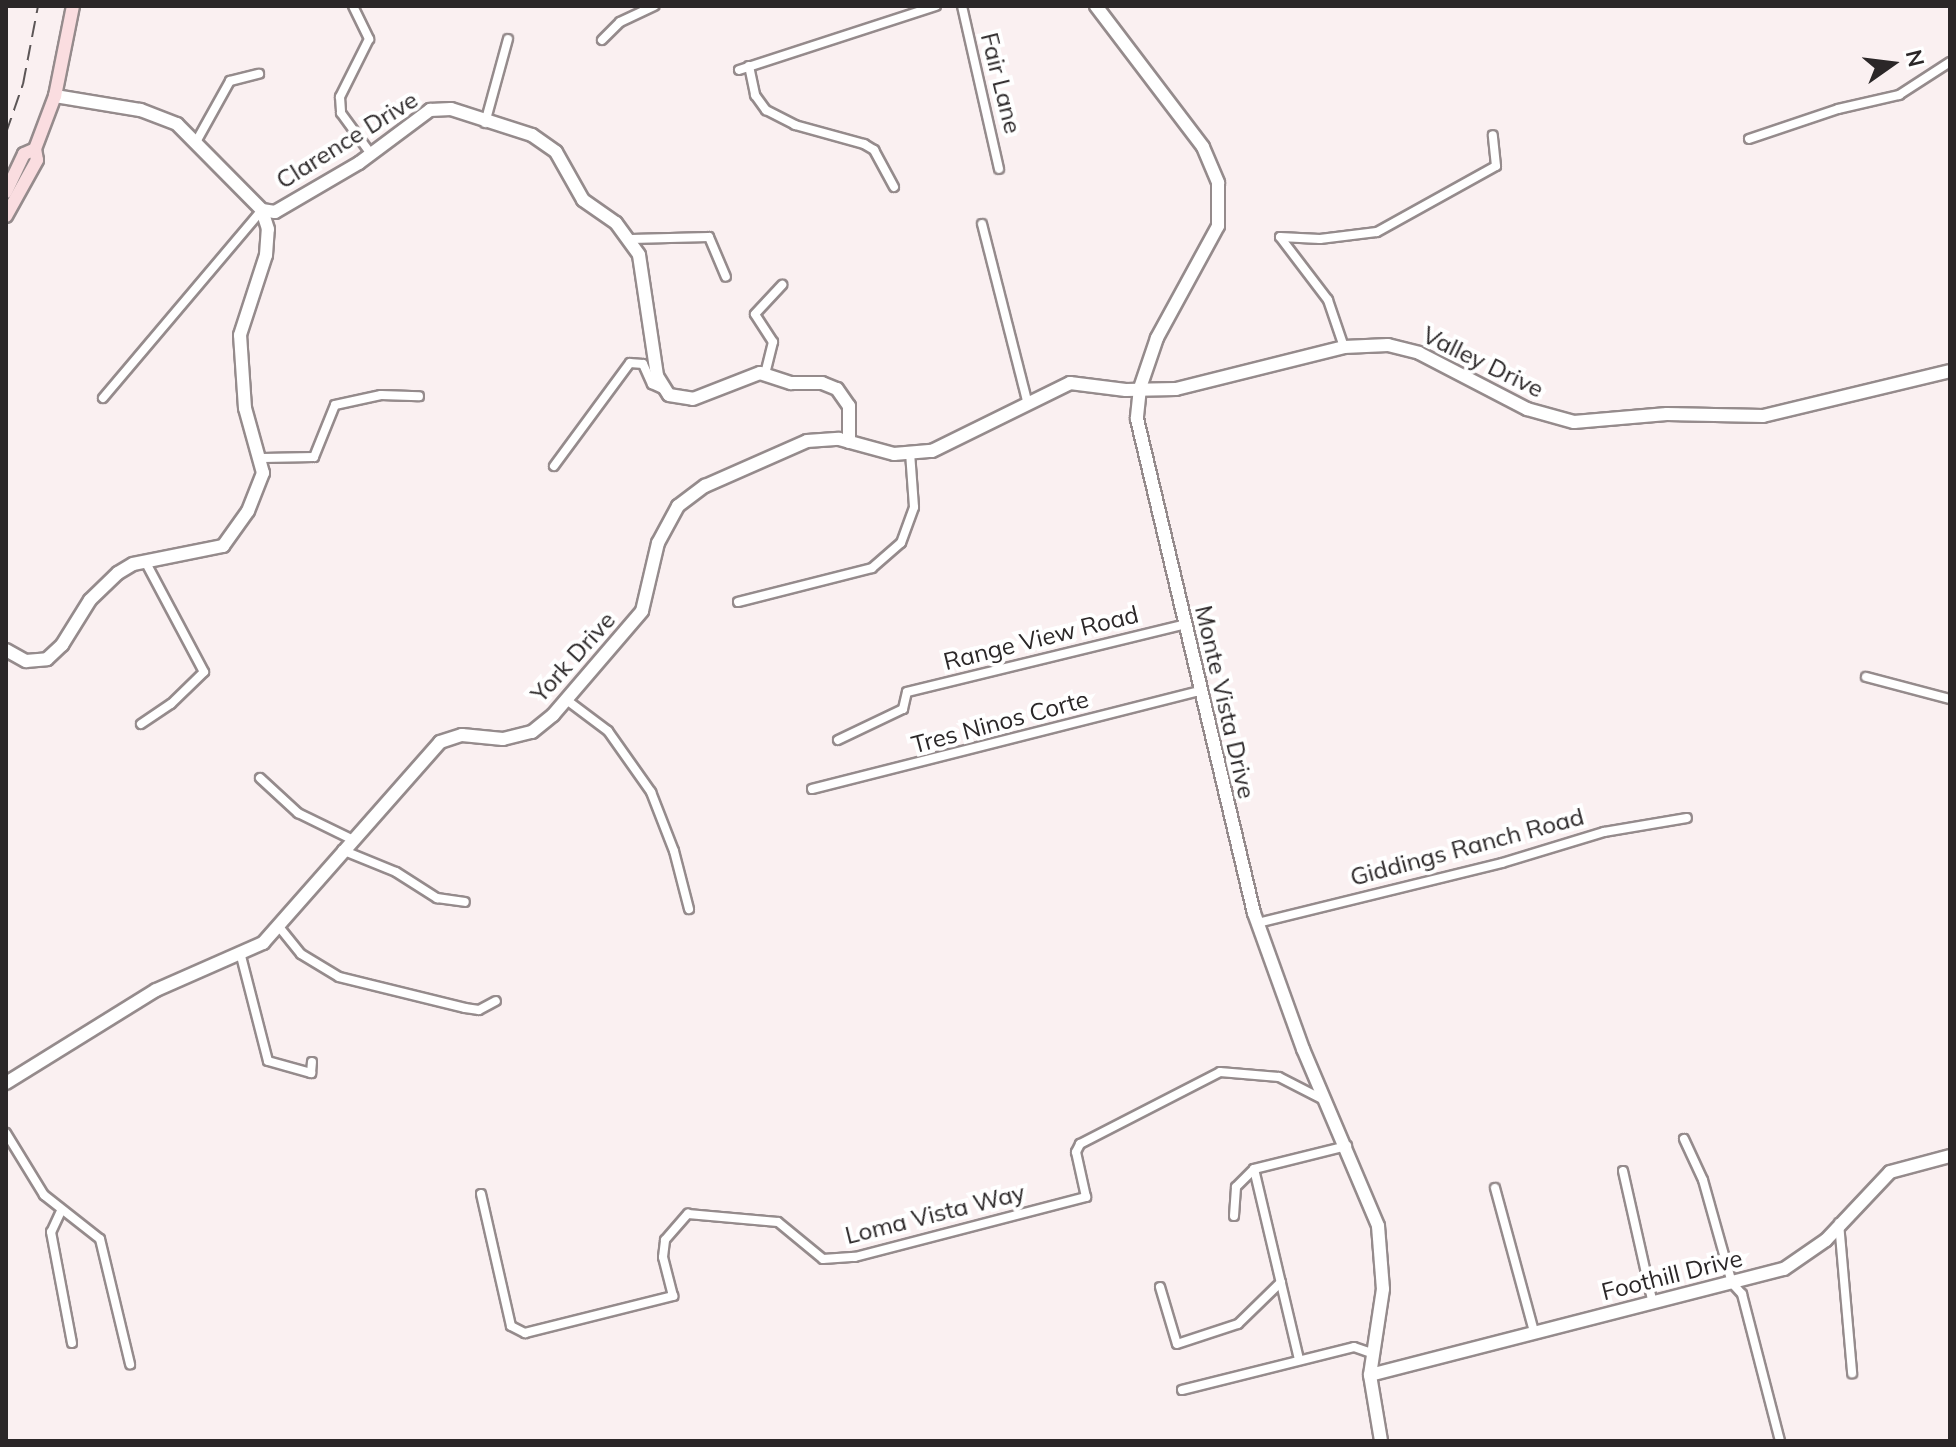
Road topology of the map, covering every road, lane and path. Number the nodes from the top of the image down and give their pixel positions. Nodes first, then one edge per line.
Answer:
1 (73, 6) edge
2 (353, 6) edge
3 (654, 6) edge
4 (936, 6) edge
5 (962, 6) edge
6 (1096, 6) edge
7 (508, 39) dead end
8 (602, 40) dead end
9 (1950, 62) edge
10 (749, 66) junction
11 (739, 70) dead end
12 (259, 74) dead end
13 (55, 96) junction
14 (484, 124) junction
15 (1493, 135) dead end
16 (1749, 139) dead end
17 (196, 142) junction
18 (35, 149) junction
19 (371, 154) junction
20 (999, 169) dead end
21 (894, 187) dead end
22 (6, 192) edge
23 (262, 210) junction
24 (6, 216) edge
25 (982, 224) dead end
26 (631, 239) junction
27 (726, 277) dead end
28 (782, 285) dead end
29 (1344, 347) junction
30 (1950, 371) edge
31 (765, 374) junction
32 (1140, 388) junction
33 (665, 390) junction
34 (419, 396) dead end
35 (103, 398) dead end
36 (1027, 400) junction
37 (849, 442) junction
38 (910, 453) junction
39 (263, 458) junction
40 (554, 466) dead end
41 (145, 561) junction
42 (738, 602) dead end
43 (1186, 624) junction
44 (6, 650) edge
45 (1866, 677) dead end
46 (1198, 691) junction
47 (1950, 699) edge
48 (568, 701) junction
49 (141, 724) dead end
50 (838, 740) dead end
51 (260, 778) dead end
52 (812, 789) dead end
53 (1687, 818) dead end
54 (351, 839) junction
55 (342, 850) junction
56 (465, 902) dead end
57 (689, 909) dead end
58 (1258, 923) junction
59 (280, 928) junction
60 (241, 956) junction
61 (496, 1001) dead end
62 (312, 1062) dead end
63 (6, 1083) edge
64 (1325, 1100) junction
65 (6, 1133) edge
66 (1684, 1139) dead end
67 (1348, 1146) junction
68 (1950, 1156) edge
69 (1254, 1169) junction
70 (1623, 1171) dead end
71 (1495, 1188) dead end
72 (481, 1194) dead end
73 (61, 1211) junction
74 (1234, 1216) dead end
75 (1839, 1223) junction
76 (1281, 1277) junction
77 (1732, 1283) junction
78 (1160, 1287) dead end
79 (1653, 1304) junction
80 (1534, 1332) junction
81 (72, 1343) dead end
82 (1371, 1353) junction
83 (1299, 1360) junction
84 (130, 1364) dead end
85 (1852, 1373) dead end
86 (1370, 1375) junction
87 (1182, 1390) dead end
88 (1381, 1441) edge
89 (1780, 1441) edge

1 - 13 main road
2 - 19 street
3 - 8 street
4 - 10 street
5 - 20 street, Fair Lane
6 - 32 street, Monte Vista Drive
7 - 14 street
9 - 16 street
10 - 11 street
10 - 21 street
12 - 17 street
13 - 17 street
13 - 18 main road
14 - 19 street, Clarence Drive
14 - 26 street, Clarence Drive
15 - 29 street
17 - 23 street
18 - 22 main road
18 - 24 main road
19 - 23 street, Clarence Drive
23 - 35 street
23 - 39 street
25 - 36 street
26 - 27 street
26 - 33 street
28 - 31 street
29 - 30 street, Valley Drive
29 - 32 street, Valley Drive
31 - 33 street
31 - 37 street
32 - 36 street, York Drive
32 - 43 street, Monte Vista Drive
33 - 40 street
34 - 39 street
36 - 38 street, York Drive
37 - 38 street, York Drive
37 - 48 street, York Drive
38 - 42 street
39 - 41 street
41 - 44 street
41 - 49 street
43 - 46 street, Monte Vista Drive
43 - 50 street, Range View Road
45 - 47 street
46 - 52 street, Tres Ninos Corte
46 - 58 street, Monte Vista Drive
48 - 54 street, York Drive
48 - 57 street
51 - 54 street
53 - 58 street, Giddings Ranch Road
54 - 55 street, York Drive
55 - 56 street
55 - 59 street, York Drive
58 - 64 street, Monte Vista Drive
59 - 60 street, York Drive
59 - 61 street
60 - 62 street
60 - 63 street, York Drive
64 - 67 street, Monte Vista Drive
64 - 72 street, Loma Vista Way
65 - 73 street
66 - 77 street
67 - 69 street
67 - 82 street, Monte Vista Drive
68 - 75 street, Foothill Drive
69 - 74 street
69 - 76 street
70 - 79 street
71 - 80 street
73 - 81 street
73 - 84 street
75 - 77 street, Foothill Drive
75 - 85 street
76 - 78 street
76 - 83 street
77 - 79 street, Foothill Drive
77 - 89 street
79 - 80 street, Foothill Drive
80 - 86 street, Foothill Drive
82 - 83 street
82 - 86 street, Monte Vista Drive
83 - 87 street
86 - 88 street, Monte Vista Drive

